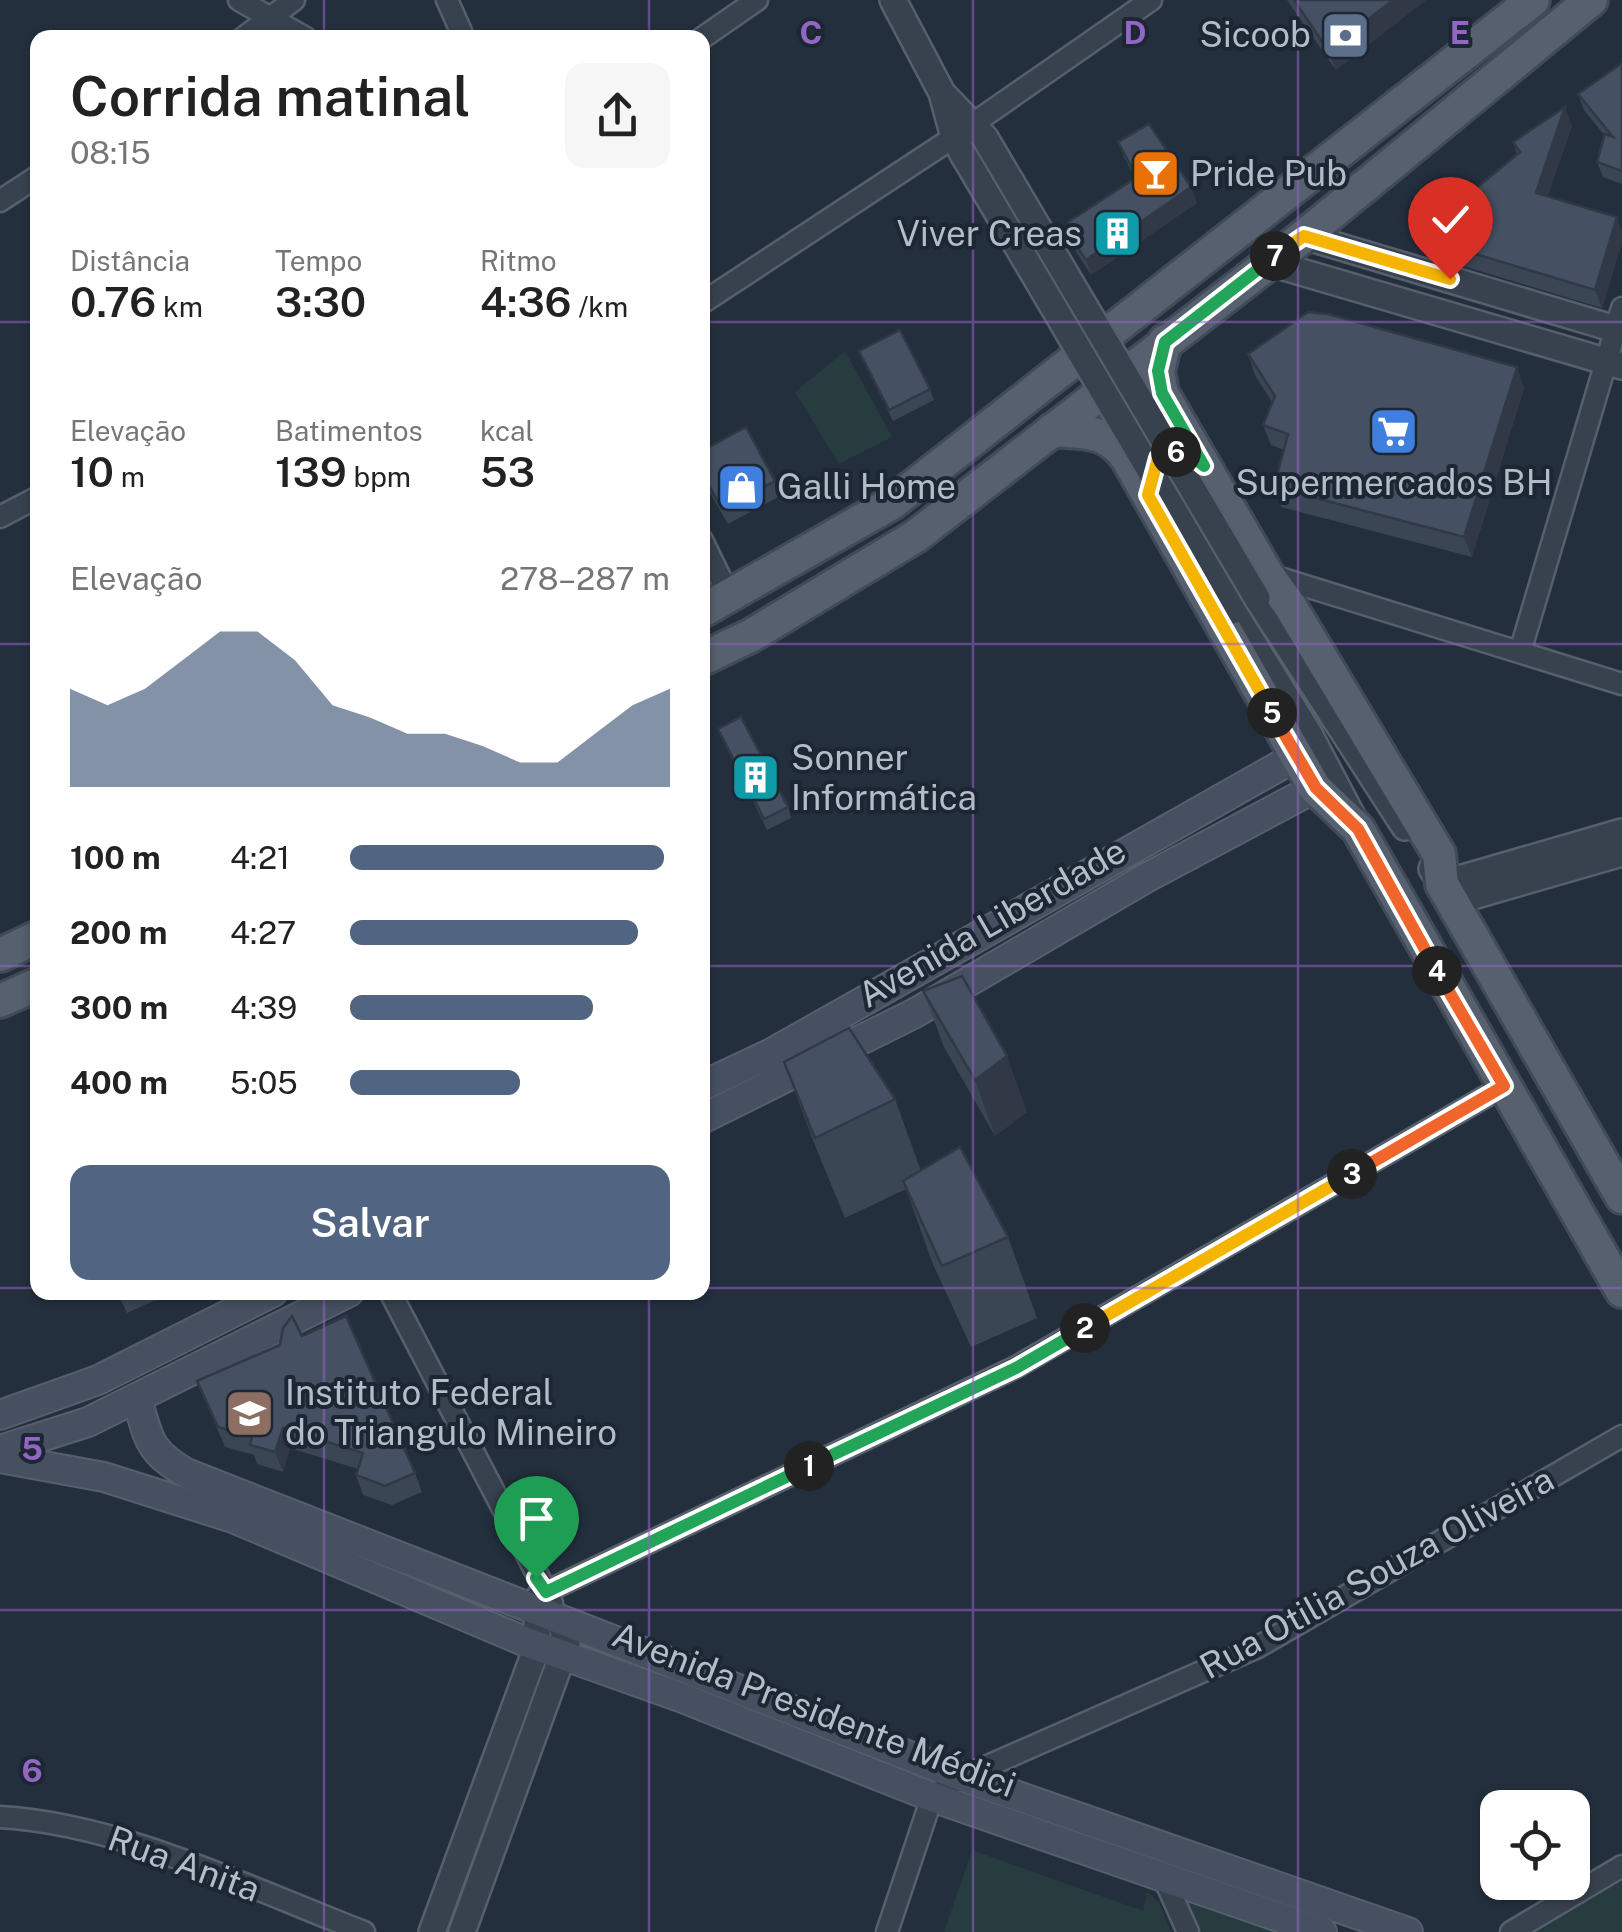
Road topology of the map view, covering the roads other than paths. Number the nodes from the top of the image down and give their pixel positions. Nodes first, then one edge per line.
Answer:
1 (239, 0) edge
2 (294, 0) edge
3 (446, 0) edge
4 (757, 0) edge
5 (893, 0) edge
6 (1151, 0) edge
7 (1591, 0) edge
8 (1527, 2) edge
9 (272, 18) junction
10 (255, 30) edge
11 (292, 30) edge
12 (460, 30) edge
13 (710, 32) edge
14 (969, 138) junction
15 (30, 181) edge
16 (0, 202) edge
17 (1304, 236) junction
18 (1267, 262) junction
19 (1450, 279) junction
20 (710, 297) edge
21 (1440, 312) junction
22 (1620, 323) edge
23 (1165, 342) junction
24 (1614, 364) edge
25 (1052, 430) junction
26 (1204, 466) junction
27 (1148, 495) junction
28 (30, 501) edge
29 (0, 517) edge
30 (710, 577) edge
31 (1262, 586) junction
32 (716, 604) edge
33 (1520, 652) junction
34 (710, 655) edge
35 (1622, 684) edge
36 (1297, 756) junction
37 (1316, 788) junction
38 (1358, 829) junction
39 (1622, 832) edge
40 (1622, 853) edge
41 (1447, 893) junction
42 (30, 941) edge
43 (960, 946) junction
44 (0, 955) edge
45 (978, 976) junction
46 (30, 988) edge
47 (0, 1001) edge
48 (710, 1082) edge
49 (1504, 1086) junction
50 (710, 1115) edge
51 (1622, 1197) edge
52 (1622, 1291) edge
53 (256, 1300) edge
54 (333, 1300) edge
55 (392, 1300) edge
56 (136, 1398) junction
57 (0, 1415) edge
58 (1622, 1436) edge
59 (0, 1450) edge
60 (0, 1458) edge
61 (543, 1599) junction
62 (550, 1651) junction
63 (963, 1777) junction
64 (932, 1797) junction
65 (0, 1817) edge
66 (1622, 1866) edge
67 (1163, 1876) junction
68 (364, 1932) edge
69 (432, 1932) edge
70 (462, 1932) edge
71 (886, 1932) edge
72 (1188, 1932) edge
73 (1322, 1932) edge
74 (1408, 1932) edge
75 (1511, 1932) edge

1 - 9 street
2 - 9 street
3 - 12 street
4 - 13 street
5 - 14 street
6 - 14 street
7 - 17 main road
8 - 32 main road
9 - 10 street
9 - 11 street
14 - 20 street
14 - 31 street, bridge
14 - 38 street, bridge
15 - 16 street
17 - 18 main road
17 - 19 street
18 - 21 street
18 - 23 main road
19 - 21 street
19 - 22 street
21 - 24 street
22 - 24 street
23 - 25 main road
23 - 26 main road
24 - 33 street
25 - 27 main road
25 - 34 main road
26 - 27 main road
26 - 31 main road
27 - 36 main road
28 - 29 street
30 - 32 street
31 - 33 street
31 - 41 main road
33 - 35 street
36 - 37 main road
36 - 43 main road, Avenida Liberdade
37 - 38 main road
37 - 45 main road, Avenida Liberdade
38 - 49 main road
39 - 41 street
40 - 41 street
41 - 51 main road
42 - 44 main road
43 - 45 main road
43 - 48 main road, Avenida Liberdade
45 - 50 main road, Avenida Liberdade
46 - 47 main road
49 - 52 main road
49 - 61 street
53 - 57 main road
54 - 56 main road
55 - 61 street
56 - 59 main road
56 - 61 main road, Avenida Presidente Médici
58 - 63 street, Rua Otilia Souza Oliveira
60 - 62 main road, Avenida Presidente Médici
61 - 62 street
61 - 63 main road, Avenida Presidente Médici
62 - 64 main road, Avenida Presidente Médici
62 - 69 street
62 - 70 street
63 - 64 street, Rua Otilia Souza Oliveira
63 - 74 main road, Avenida Presidente Médici
64 - 67 main road, Avenida Presidente Médici
64 - 71 street
65 - 68 street, Rua Anita
66 - 75 street
67 - 72 street
67 - 73 main road, Avenida Presidente Médici

